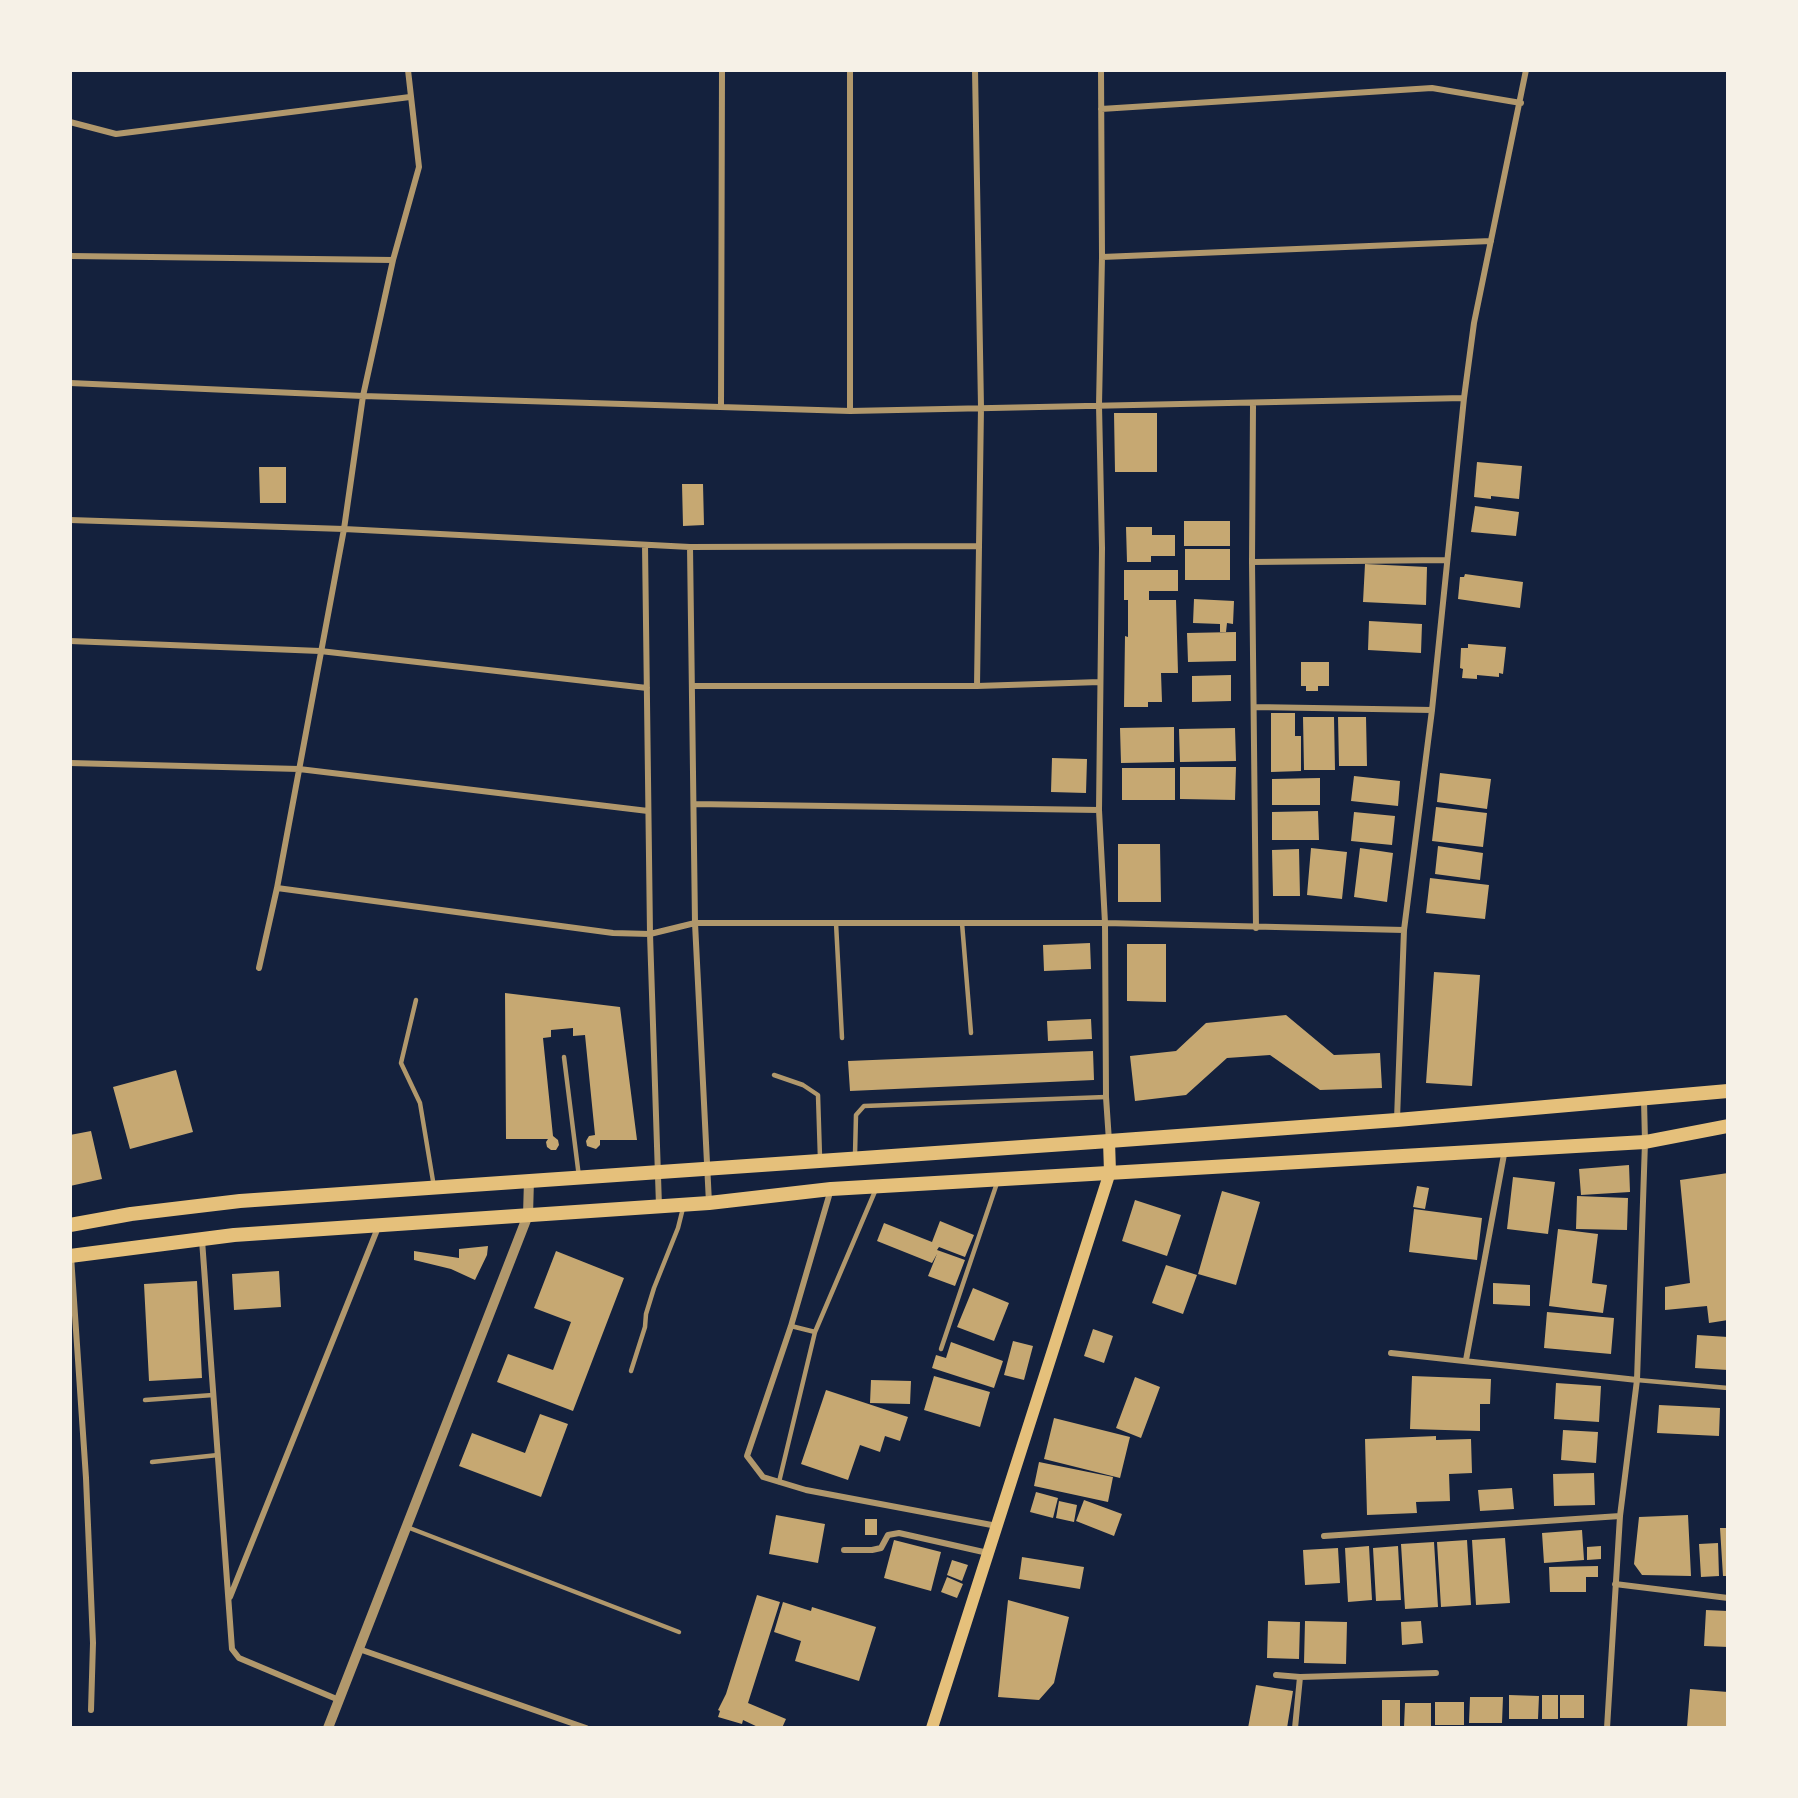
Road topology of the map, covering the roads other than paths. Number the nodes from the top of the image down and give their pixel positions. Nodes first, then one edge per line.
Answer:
1 (408, 70) edge
2 (722, 70) edge
3 (850, 70) edge
4 (975, 70) edge
5 (1101, 70) edge
6 (1526, 70) edge
7 (410, 97) junction
8 (1521, 103) junction
9 (1101, 109) junction
10 (70, 122) edge
11 (1491, 242) junction
12 (70, 256) edge
13 (1102, 257) junction
14 (393, 260) junction
15 (70, 383) edge
16 (363, 396) junction
17 (1464, 398) junction
18 (1253, 404) junction
19 (1099, 405) junction
20 (721, 407) junction
21 (981, 407) junction
22 (850, 411) junction
23 (70, 520) edge
24 (344, 529) junction
25 (645, 545) junction
26 (977, 546) junction
27 (690, 548) junction
28 (1447, 560) junction
29 (1252, 562) junction
30 (70, 641) edge
31 (320, 651) junction
32 (1100, 682) junction
33 (693, 686) junction
34 (977, 686) junction
35 (647, 688) junction
36 (1254, 707) junction
37 (1432, 710) junction
38 (70, 764) edge
39 (299, 769) junction
40 (694, 804) junction
41 (1099, 810) junction
42 (648, 811) junction
43 (277, 888) junction
44 (695, 923) junction
45 (836, 923) junction
46 (962, 923) junction
47 (1105, 923) junction
48 (1256, 928) junction
49 (1404, 930) junction
50 (651, 934) junction
51 (259, 968) dead end
52 (416, 1000) dead end
53 (971, 1033) dead end
54 (842, 1038) dead end
55 (564, 1057) dead end
56 (774, 1075) dead end
57 (1728, 1091) edge
58 (1106, 1097) junction
59 (1644, 1100) junction
60 (1397, 1120) junction
61 (1728, 1126) edge
62 (1109, 1142) junction
63 (1645, 1142) junction
64 (1505, 1149) junction
65 (855, 1158) junction
66 (820, 1160) junction
67 (706, 1168) junction
68 (657, 1172) junction
69 (1110, 1172) junction
70 (579, 1177) junction
71 (529, 1180) junction
72 (998, 1180) junction
73 (434, 1187) junction
74 (877, 1187) junction
75 (831, 1189) junction
76 (709, 1203) junction
77 (684, 1204) junction
78 (659, 1206) junction
79 (528, 1215) junction
80 (70, 1225) edge
81 (379, 1225) junction
82 (202, 1239) junction
83 (70, 1256) edge
84 (791, 1326) junction
85 (815, 1332) junction
86 (941, 1349) dead end
87 (1391, 1353) dead end
88 (1466, 1360) junction
89 (631, 1371) dead end
90 (1637, 1380) junction
91 (1728, 1388) edge
92 (213, 1395) junction
93 (145, 1400) dead end
94 (218, 1455) junction
95 (152, 1462) dead end
96 (779, 1482) junction
97 (1620, 1516) junction
98 (407, 1526) junction
99 (997, 1526) junction
100 (1324, 1536) dead end
101 (843, 1550) dead end
102 (988, 1553) junction
103 (1615, 1584) junction
104 (1728, 1598) edge
105 (228, 1601) junction
106 (679, 1632) dead end
107 (359, 1649) junction
108 (1436, 1672) dead end
109 (1276, 1675) dead end
110 (1300, 1677) junction
111 (339, 1700) junction
112 (91, 1710) dead end
113 (328, 1728) edge
114 (586, 1728) edge
115 (932, 1728) edge
116 (1295, 1728) edge
117 (1607, 1728) edge

1 - 7 street
2 - 20 street
3 - 22 street
4 - 21 street
5 - 9 street
6 - 8 street
7 - 10 street
7 - 14 street
8 - 9 street
8 - 11 street
9 - 13 street
11 - 13 street
11 - 17 street
12 - 14 street
13 - 19 street
14 - 16 street
15 - 16 street
16 - 20 street
16 - 24 street
17 - 18 street
17 - 28 street
18 - 19 street
18 - 29 street
19 - 21 street
19 - 32 street
20 - 22 street
21 - 22 street
21 - 26 street
23 - 24 street
24 - 25 street
24 - 31 street
25 - 27 street
25 - 35 street
26 - 27 street
26 - 34 street
27 - 33 street
28 - 29 street
28 - 37 street
29 - 36 street
30 - 31 street
31 - 35 street
31 - 39 street
32 - 34 street
32 - 41 street
33 - 34 street
33 - 40 street
35 - 42 street
36 - 37 street
36 - 48 street
37 - 49 street
38 - 39 street
39 - 42 street
39 - 43 street
40 - 41 street
40 - 44 street
41 - 47 street
42 - 50 street
43 - 50 street
43 - 51 street
44 - 45 street
44 - 50 street
44 - 67 street
45 - 46 street
45 - 54 lane
46 - 47 street
46 - 53 lane
47 - 48 street
47 - 58 street
48 - 49 street
49 - 60 street
50 - 68 street
52 - 73 lane
55 - 70 lane
56 - 66 lane
57 - 59 main road
58 - 62 street
58 - 65 lane
59 - 60 main road
59 - 63 street
60 - 62 main road
61 - 63 main road
62 - 65 main road
62 - 69 main road
63 - 64 main road
63 - 90 street
64 - 69 main road
64 - 88 street
65 - 66 main road
66 - 67 main road
67 - 68 main road
67 - 76 street
68 - 70 main road
68 - 78 street
69 - 72 main road
69 - 99 main road
70 - 71 main road
71 - 73 main road
71 - 79 street
72 - 74 main road
72 - 86 lane
73 - 80 main road
74 - 75 main road
74 - 85 lane
75 - 76 main road
75 - 84 street
76 - 77 main road
77 - 78 main road
77 - 89 lane
78 - 79 main road
79 - 81 main road
79 - 98 street
81 - 82 main road
81 - 105 street
82 - 83 main road
82 - 92 street
83 - 112 street
84 - 85 lane
84 - 96 street
85 - 96 lane
87 - 88 street
88 - 90 street
90 - 91 lane
90 - 97 street
92 - 93 lane
92 - 94 street
94 - 95 lane
94 - 105 street
96 - 99 street
97 - 100 street
97 - 103 street
98 - 106 lane
98 - 107 street
99 - 102 main road
101 - 102 street
102 - 115 main road
103 - 104 street
103 - 117 street
105 - 111 street
107 - 111 street
107 - 114 street
108 - 110 street
109 - 110 street
110 - 116 street
111 - 113 street

